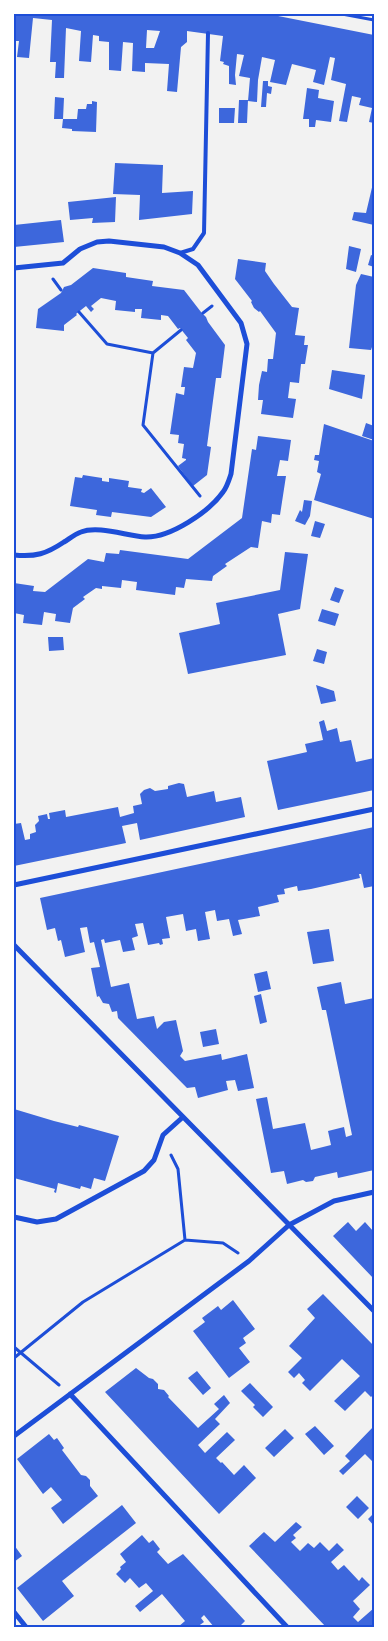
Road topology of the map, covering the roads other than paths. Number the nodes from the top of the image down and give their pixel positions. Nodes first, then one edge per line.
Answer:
1 (208, 33) dead end
2 (180, 253) junction
3 (14, 268) edge
4 (14, 555) edge
5 (374, 809) edge
6 (14, 885) edge
7 (14, 946) edge
8 (183, 1116) junction
9 (374, 1192) edge
10 (14, 1217) edge
11 (289, 1225) junction
12 (374, 1311) edge
13 (70, 1394) junction
14 (14, 1436) edge
15 (14, 1612) edge
16 (26, 1627) edge
17 (287, 1627) edge

1 - 2 lane
2 - 3 street
2 - 4 street
5 - 6 street
7 - 8 street
8 - 10 street
8 - 11 street
9 - 11 street
11 - 12 street
11 - 13 street
13 - 14 street
13 - 17 street
15 - 16 street

